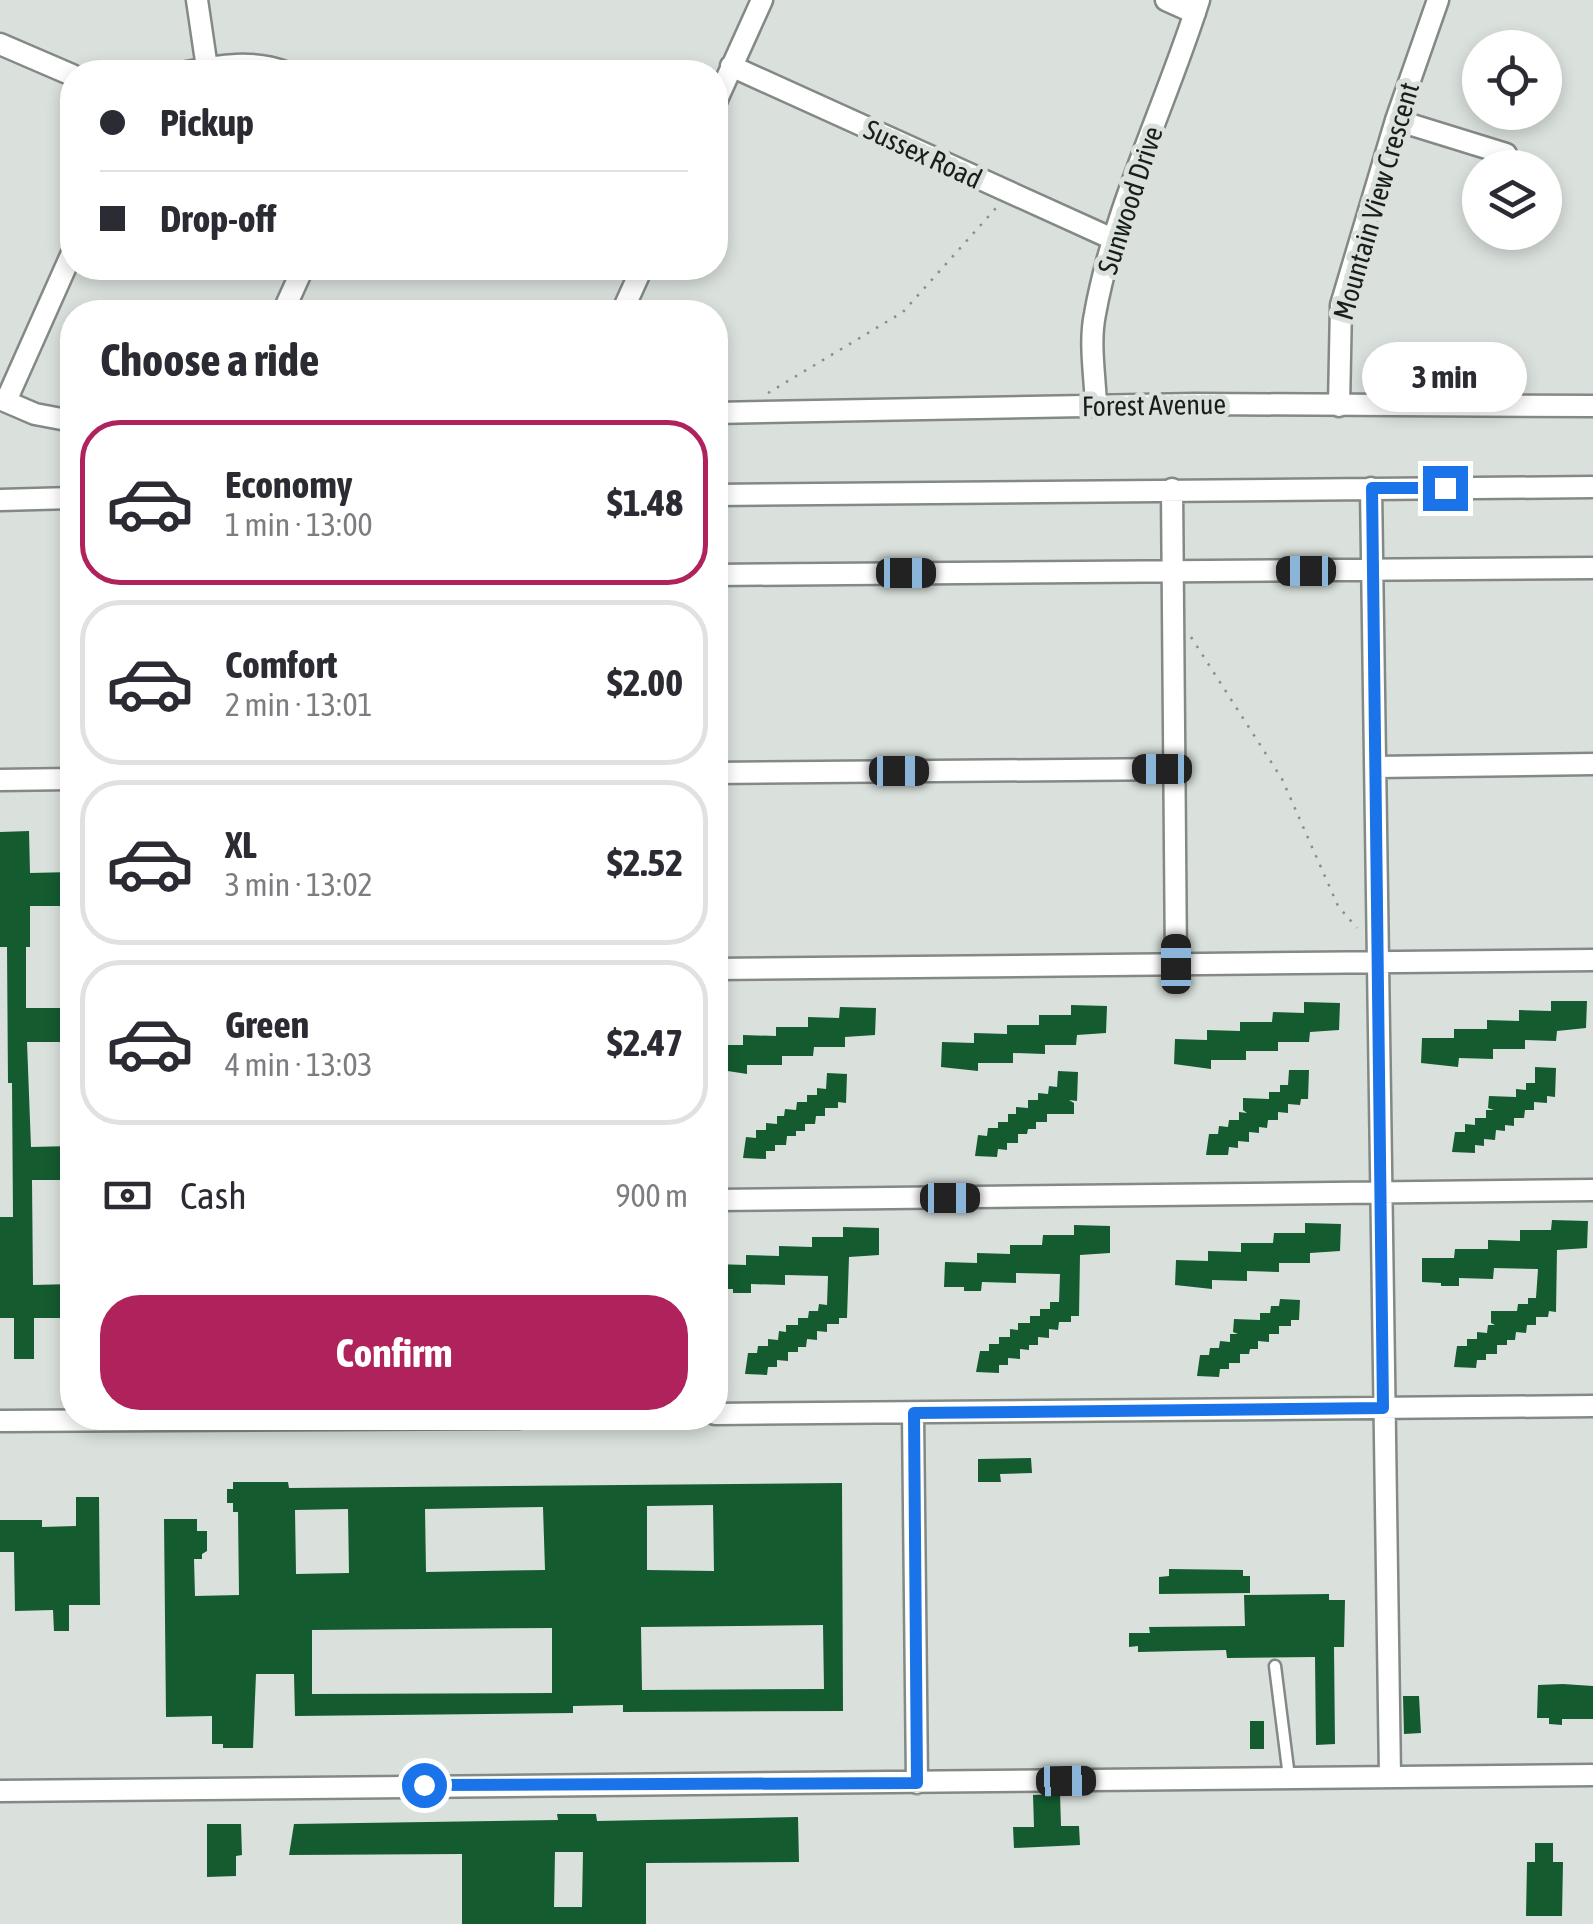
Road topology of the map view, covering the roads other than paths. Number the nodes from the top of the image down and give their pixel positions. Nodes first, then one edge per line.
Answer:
1 (197, 0) edge
2 (762, 0) edge
3 (1166, 0) edge
4 (1438, 0) edge
5 (1197, 7) edge
6 (0, 44) edge
7 (197, 60) edge
8 (731, 66) junction
9 (60, 70) edge
10 (728, 73) edge
11 (1396, 120) junction
12 (1493, 150) edge
13 (1115, 240) junction
14 (60, 279) edge
15 (3, 400) edge
16 (1096, 406) junction
17 (1339, 406) junction
18 (1593, 406) edge
19 (728, 412) edge
20 (60, 418) edge
21 (1593, 487) edge
22 (1372, 488) junction
23 (1172, 489) junction
24 (728, 495) edge
25 (60, 498) edge
26 (0, 500) edge
27 (1593, 568) edge
28 (1172, 570) junction
29 (1372, 571) junction
30 (728, 575) edge
31 (1593, 764) edge
32 (1375, 767) junction
33 (1175, 768) junction
34 (728, 773) edge
35 (60, 779) edge
36 (0, 780) edge
37 (1593, 960) edge
38 (1176, 964) junction
39 (1378, 964) junction
40 (728, 968) edge
41 (1593, 1190) edge
42 (1381, 1193) junction
43 (728, 1200) edge
44 (1593, 1406) edge
45 (1383, 1408) junction
46 (914, 1413) junction
47 (728, 1414) edge
48 (0, 1422) edge
49 (60, 1422) edge
50 (1276, 1666) dead end
51 (1593, 1775) edge
52 (1390, 1776) junction
53 (1289, 1778) junction
54 (917, 1783) junction
55 (0, 1791) edge

1 - 7 street
2 - 8 street
3 - 5 street
4 - 11 street, Mountain View Crescent
5 - 13 street, Sunwood Drive
6 - 9 street
8 - 10 street
8 - 13 street, Sussex Road
11 - 12 street
11 - 17 street, Mountain View Crescent
13 - 16 street, Sunwood Drive
14 - 15 street
15 - 20 street
16 - 17 street, Forest Avenue
16 - 19 street, Forest Avenue
17 - 18 street, Forest Avenue
21 - 22 street
22 - 23 street
22 - 29 street
23 - 24 street
23 - 28 street
25 - 26 street
27 - 29 street
28 - 29 street
28 - 30 street
28 - 33 street
29 - 32 street
31 - 32 street
32 - 39 street
33 - 34 street
33 - 38 street
35 - 36 street
37 - 39 street
38 - 39 street
38 - 40 street
39 - 42 street
41 - 42 street
42 - 43 street
42 - 45 street
44 - 45 street
45 - 46 street
45 - 52 street
46 - 47 street
46 - 54 street
48 - 49 street
50 - 53 lane
51 - 52 street
52 - 53 street
53 - 54 street
54 - 55 street

